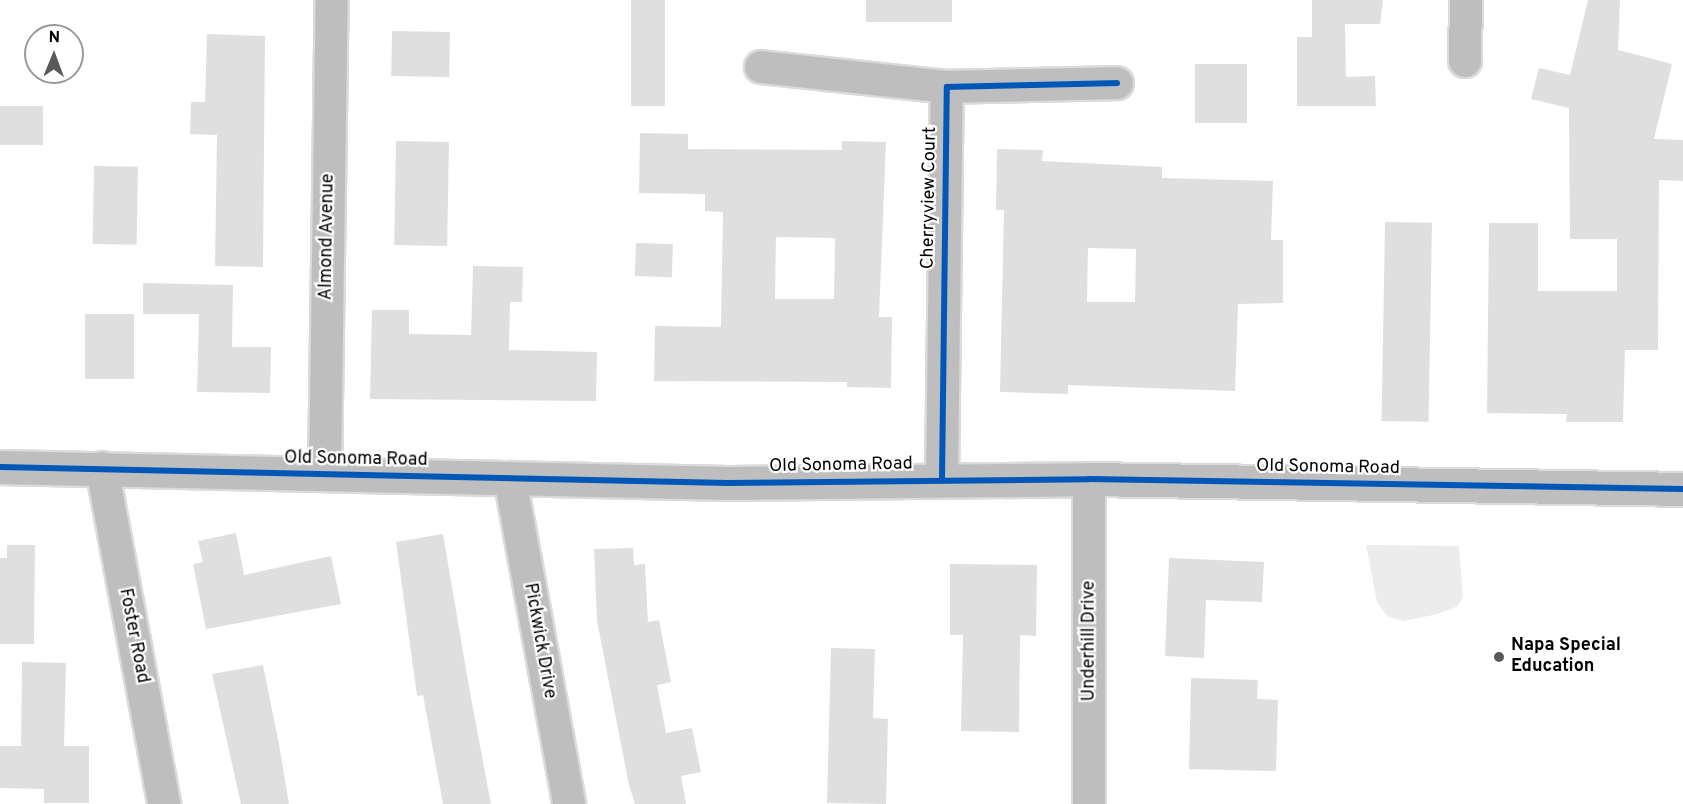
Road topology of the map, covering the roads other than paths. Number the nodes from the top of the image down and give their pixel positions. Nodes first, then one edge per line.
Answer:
1 (332, 0) edge
2 (1466, 0) edge
3 (1465, 61) dead end
4 (761, 67) dead end
5 (1117, 83) dead end
6 (947, 87) junction
7 (0, 467) edge
8 (102, 468) junction
9 (325, 475) junction
10 (510, 478) junction
11 (1089, 479) junction
12 (942, 480) junction
13 (1683, 489) edge
14 (164, 804) edge
15 (568, 804) edge
16 (1089, 804) edge

1 - 9 street, Almond Avenue
2 - 3 street
4 - 6 street
5 - 6 street
6 - 12 street, Cherryview Court
7 - 8 main road, Old Sonoma Road
8 - 9 main road, Old Sonoma Road
8 - 14 street, Foster Road
9 - 10 main road, Old Sonoma Road
10 - 12 main road, Old Sonoma Road
10 - 15 street, Pickwick Drive
11 - 12 main road, Old Sonoma Road
11 - 13 main road, Old Sonoma Road
11 - 16 street, Underhill Drive

